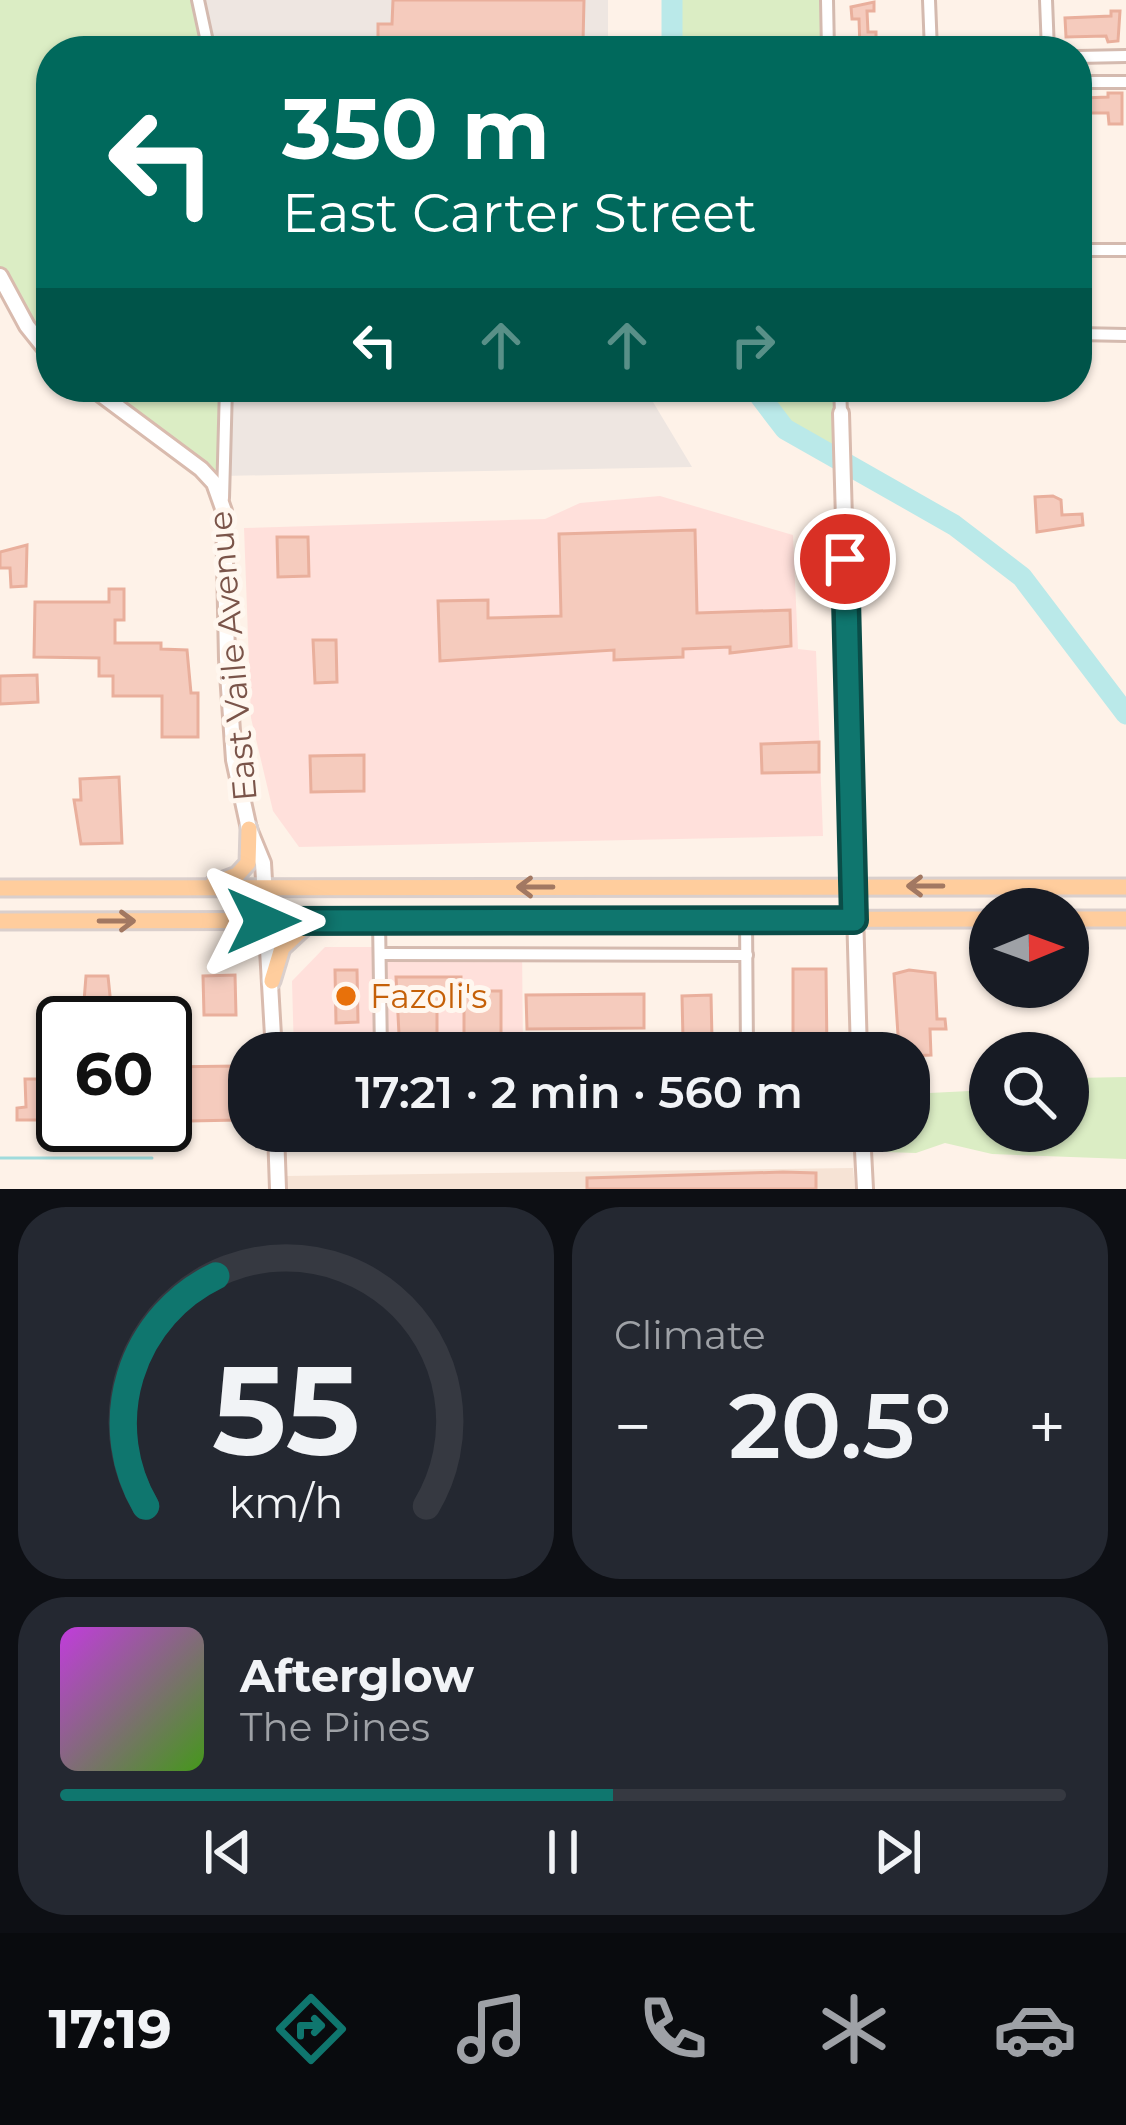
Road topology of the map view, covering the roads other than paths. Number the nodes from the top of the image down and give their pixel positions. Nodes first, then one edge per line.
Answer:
1 (198, 0) edge
2 (827, 0) edge
3 (929, 0) edge
4 (1046, 0) edge
5 (206, 36) edge
6 (828, 36) edge
7 (930, 36) edge
8 (1047, 36) edge
9 (1126, 56) edge
10 (1092, 57) edge
11 (1092, 82) edge
12 (1126, 82) edge
13 (1092, 250) edge
14 (1126, 250) edge
15 (0, 276) edge
16 (1092, 334) edge
17 (1126, 334) edge
18 (36, 338) edge
19 (111, 402) edge
20 (226, 402) edge
21 (841, 402) edge
22 (841, 412) joint
23 (224, 511) junction
24 (249, 829) junction
25 (853, 886) junction
26 (1126, 887) edge
27 (0, 888) edge
28 (198, 888) junction
29 (266, 888) junction
30 (746, 919) junction
31 (969, 919) edge
32 (1089, 919) edge
33 (1126, 919) edge
34 (380, 920) junction
35 (854, 920) junction
36 (0, 921) edge
37 (263, 921) junction
38 (313, 921) junction
39 (380, 955) junction
40 (746, 955) junction
41 (272, 981) junction
42 (273, 1032) edge
43 (381, 1032) edge
44 (747, 1032) edge
45 (858, 1032) edge
46 (277, 1152) edge
47 (863, 1152) edge
48 (278, 1189) edge
49 (865, 1189) edge

1 - 5 street
2 - 6 street
3 - 7 street
4 - 8 street
9 - 10 street
11 - 12 street
13 - 14 street
15 - 18 street
16 - 17 street
19 - 23 street, East Vaile Avenue
20 - 23 street
21 - 22 street
22 - 25 street
23 - 24 street, East Vaile Avenue
24 - 28 main road
24 - 29 street, East Vaile Avenue
26 -> 25 main road
25 -> 29 main road
25 - 35 street
27 - 28 main road
28 - 29 main road
29 - 37 street, East Vaile Avenue
30 - 34 main road
30 - 35 main road
30 - 40 street
31 - 35 main road
32 - 33 main road
34 - 38 main road
34 - 39 street
35 - 45 street
36 -> 37 main road
37 - 38 main road
37 - 41 street, East Vaile Avenue
38 - 41 main road
39 - 40 street
39 - 43 street
40 - 44 street
41 - 42 street, East Vaile Avenue
46 - 48 street
47 - 49 street

